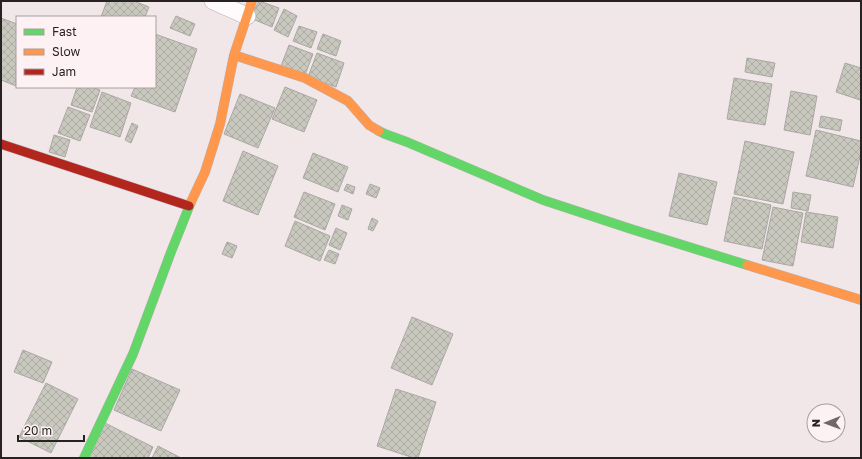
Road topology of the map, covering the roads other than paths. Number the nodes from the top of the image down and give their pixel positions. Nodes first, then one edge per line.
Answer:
1 (213, 1) edge
2 (249, 9) edge
3 (234, 55) junction
4 (1, 144) edge
5 (189, 206) junction
6 (861, 300) edge
7 (84, 458) edge

1 - 2 street
2 - 3 street
3 - 5 street
3 - 6 street
4 - 5 street
5 - 7 street

